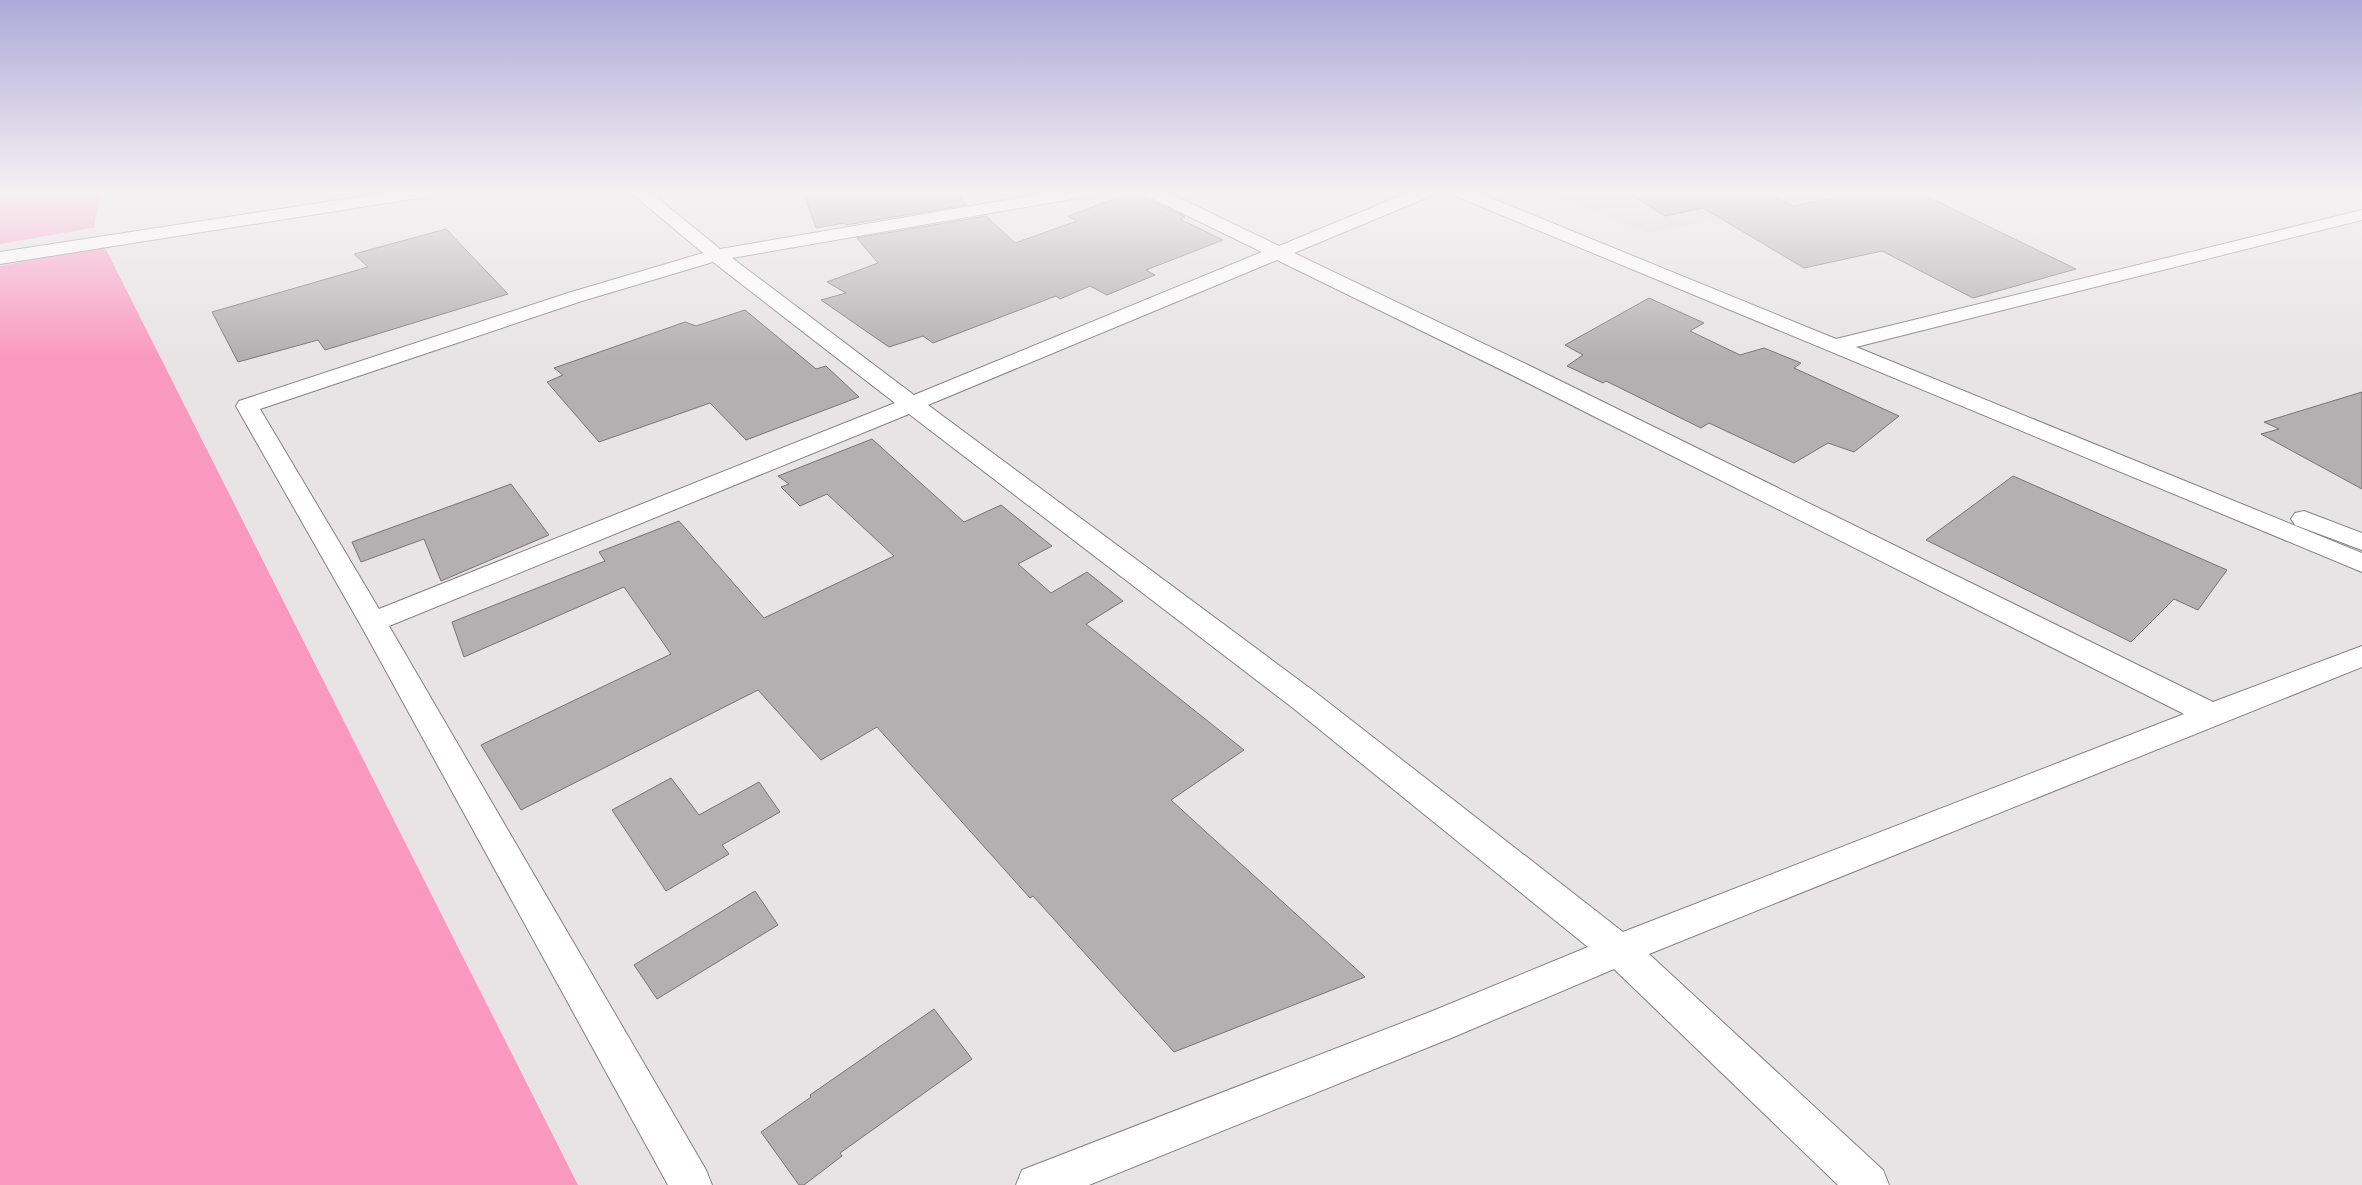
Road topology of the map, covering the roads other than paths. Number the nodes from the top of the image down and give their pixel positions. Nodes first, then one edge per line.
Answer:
1 (33, 246) edge
2 (55, 246) edge
3 (707, 246) edge
4 (768, 246) edge
5 (1267, 246) edge
6 (1293, 246) edge
7 (1594, 246) edge
8 (1626, 246) edge
9 (2239, 246) edge
10 (0, 251) edge
11 (1279, 252) junction
12 (718, 255) junction
13 (0, 258) edge
14 (1860, 340) junction
15 (1836, 345) junction
16 (912, 404) junction
17 (2362, 542) edge
18 (2362, 563) edge
19 (373, 622) junction
20 (2362, 656) edge
21 (2212, 715) junction
22 (1620, 950) junction
23 (691, 1185) edge
24 (1037, 1185) edge
25 (1868, 1185) edge

1 - 10 street
2 - 13 street
3 - 12 street
4 - 12 street
5 - 11 street
6 - 11 street
7 - 15 street
8 - 14 street
9 - 14 street
11 - 16 street
11 - 21 street
12 - 16 street
12 - 19 street
14 - 15 street
14 - 17 street
15 - 18 street
16 - 19 street
16 - 22 street
19 - 23 street
20 - 21 street
21 - 22 street
22 - 24 street
22 - 25 street

